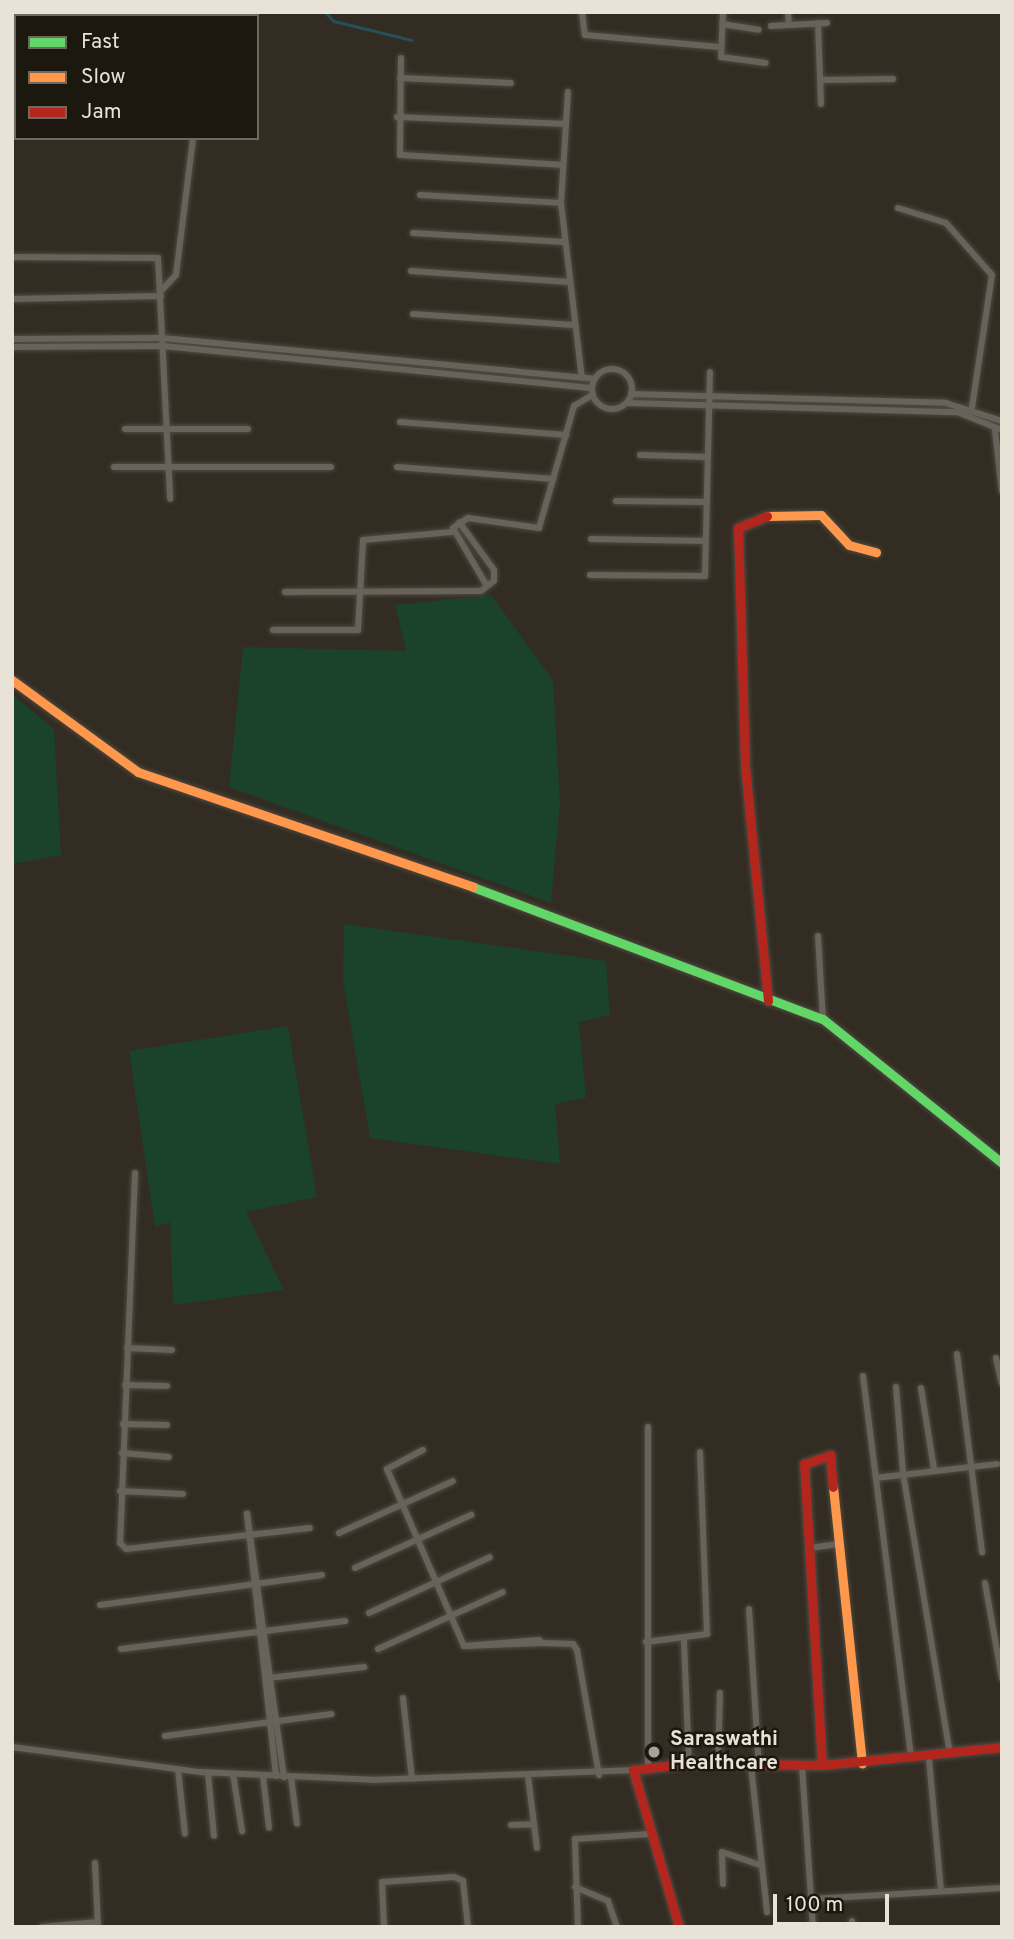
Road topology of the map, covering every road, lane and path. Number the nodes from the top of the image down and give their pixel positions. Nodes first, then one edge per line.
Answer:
1 (583, 12) edge
2 (723, 12) edge
3 (789, 12) edge
4 (818, 23) junction
5 (827, 23) dead end
6 (722, 24) junction
7 (789, 25) junction
8 (771, 26) dead end
9 (759, 30) dead end
10 (719, 47) junction
11 (401, 58) dead end
12 (766, 63) dead end
13 (400, 78) junction
14 (893, 79) dead end
15 (820, 80) junction
16 (510, 83) dead end
17 (568, 92) dead end
18 (821, 104) dead end
19 (397, 117) junction
20 (565, 124) junction
21 (193, 140) edge
22 (562, 165) junction
23 (419, 195) dead end
24 (561, 203) junction
25 (898, 208) dead end
26 (413, 233) dead end
27 (564, 242) junction
28 (12, 257) edge
29 (411, 271) dead end
30 (569, 282) junction
31 (161, 293) junction
32 (12, 299) edge
33 (413, 314) dead end
34 (574, 325) junction
35 (12, 339) edge
36 (162, 342) junction
37 (12, 347) edge
38 (710, 372) dead end
39 (582, 378) junction
40 (594, 379) junction
41 (592, 392) junction
42 (631, 394) junction
43 (709, 396) junction
44 (627, 403) junction
45 (709, 407) junction
46 (972, 407) junction
47 (1002, 421) edge
48 (400, 422) dead end
49 (167, 427) junction
50 (125, 429) dead end
51 (248, 429) dead end
52 (998, 430) edge
53 (566, 435) junction
54 (640, 455) dead end
55 (708, 457) junction
56 (168, 466) junction
57 (114, 467) dead end
58 (331, 467) dead end
59 (397, 467) dead end
60 (1001, 476) edge
61 (554, 479) junction
62 (1002, 491) edge
63 (170, 499) dead end
64 (617, 501) dead end
65 (708, 502) junction
66 (459, 522) junction
67 (452, 532) junction
68 (591, 538) dead end
69 (706, 541) junction
70 (876, 552) dead end
71 (590, 575) dead end
72 (487, 586) junction
73 (285, 592) dead end
74 (362, 592) junction
75 (273, 630) dead end
76 (12, 680) edge
77 (818, 936) dead end
78 (768, 1001) junction
79 (823, 1019) junction
80 (1002, 1163) edge
81 (135, 1173) dead end
82 (127, 1348) junction
83 (172, 1350) dead end
84 (957, 1354) dead end
85 (996, 1358) dead end
86 (863, 1376) dead end
87 (1002, 1383) edge
88 (125, 1385) junction
89 (167, 1386) dead end
90 (896, 1387) dead end
91 (921, 1388) dead end
92 (123, 1424) junction
93 (167, 1425) dead end
94 (648, 1427) dead end
95 (423, 1450) dead end
96 (700, 1452) dead end
97 (122, 1453) junction
98 (169, 1457) dead end
99 (997, 1464) dead end
100 (971, 1468) junction
101 (934, 1469) junction
102 (903, 1473) junction
103 (876, 1478) junction
104 (453, 1481) dead end
105 (120, 1491) junction
106 (183, 1494) dead end
107 (402, 1503) junction
108 (471, 1516) dead end
109 (310, 1528) dead end
110 (339, 1533) dead end
111 (250, 1535) junction
112 (418, 1539) junction
113 (840, 1544) junction
114 (810, 1548) junction
115 (982, 1552) dead end
116 (491, 1557) dead end
117 (355, 1567) dead end
118 (322, 1575) dead end
119 (437, 1581) junction
120 (985, 1583) dead end
121 (256, 1584) junction
122 (503, 1592) dead end
123 (100, 1605) dead end
124 (749, 1609) dead end
125 (369, 1613) dead end
126 (452, 1616) junction
127 (345, 1621) dead end
128 (261, 1633) junction
129 (684, 1641) junction
130 (646, 1642) junction
131 (121, 1649) dead end
132 (378, 1649) dead end
133 (364, 1667) dead end
134 (271, 1677) junction
135 (263, 1678) junction
136 (1002, 1678) edge
137 (720, 1693) dead end
138 (403, 1698) dead end
139 (332, 1714) dead end
140 (277, 1721) junction
141 (268, 1722) junction
142 (165, 1735) dead end
143 (12, 1747) edge
144 (1002, 1747) edge
145 (951, 1755) junction
146 (929, 1759) junction
147 (911, 1760) junction
148 (689, 1763) junction
149 (718, 1763) junction
150 (862, 1763) junction
151 (822, 1765) junction
152 (755, 1766) junction
153 (802, 1766) junction
154 (648, 1768) junction
155 (178, 1769) junction
156 (633, 1770) junction
157 (208, 1773) junction
158 (233, 1774) junction
159 (599, 1775) junction
160 (263, 1776) junction
161 (276, 1776) junction
162 (528, 1776) junction
163 (287, 1777) junction
164 (412, 1779) junction
165 (297, 1824) dead end
166 (534, 1824) junction
167 (511, 1825) dead end
168 (269, 1828) dead end
169 (242, 1831) dead end
170 (185, 1834) dead end
171 (649, 1834) junction
172 (214, 1836) dead end
173 (537, 1848) dead end
174 (95, 1863) dead end
175 (760, 1865) junction
176 (723, 1884) dead end
177 (575, 1887) junction
178 (1002, 1888) edge
179 (942, 1890) junction
180 (812, 1899) junction
181 (767, 1912) dead end
182 (98, 1924) edge
183 (42, 1927) edge
184 (384, 1927) edge
185 (468, 1927) edge
186 (579, 1927) edge
187 (617, 1927) edge
188 (679, 1927) edge
189 (813, 1927) edge

1 - 10 street
2 - 6 street
3 - 7 street
4 - 5 street
4 - 7 street
4 - 15 street
6 - 9 street
6 - 10 street
7 - 8 street
10 - 12 street
11 - 13 street
13 - 16 street
13 - 19 street
14 - 15 street
15 - 18 street
17 - 20 street
19 - 20 street
19 - 22 street
20 - 22 street
21 - 31 street
22 - 24 street
23 - 24 street
24 - 27 street
25 - 46 street
26 - 27 street
27 - 30 street
28 - 31 street
29 - 30 street
30 - 34 street
31 - 32 street
31 - 36 street
33 - 34 street
34 - 39 street
35 - 36 street
36 - 37 street
36 - 39 street
36 - 41 street
36 - 49 street
38 - 43 street
39 - 40 street
40 - 41 street
40 - 42 street
41 - 44 street
41 - 53 street
42 - 43 street
42 - 44 street
43 - 45 street
43 - 46 street
44 - 45 street
45 - 52 street
45 - 55 street
46 - 47 street
48 - 53 street
49 - 50 street
49 - 51 street
49 - 56 street
52 - 60 street
53 - 61 street
54 - 55 street
55 - 65 street
56 - 57 street
56 - 58 street
56 - 63 street
59 - 61 street
60 - 62 street
61 - 66 street
64 - 65 street
65 - 69 street
66 - 67 street
66 - 72 street
67 - 72 street
67 - 74 street
68 - 69 street
69 - 71 street
70 - 78 street
72 - 74 street
73 - 74 street
74 - 75 street
76 - 78 street
77 - 79 street
78 - 79 street
79 - 80 street
81 - 82 street
82 - 83 street
82 - 88 street
84 - 100 street
85 - 87 street
86 - 103 street
88 - 89 street
88 - 92 street
90 - 102 street
91 - 101 street
92 - 93 street
92 - 97 street
94 - 130 street
95 - 107 street
96 - 129 street
97 - 98 street
97 - 105 street
99 - 100 street
100 - 101 street
100 - 115 street
101 - 102 street
102 - 103 street
102 - 145 street
103 - 147 street
104 - 107 street
105 - 106 street
105 - 111 street
107 - 110 street
107 - 112 street
108 - 112 street
109 - 111 street
111 - 121 street
112 - 117 street
112 - 119 street
113 - 114 street
113 - 114 street
113 - 150 street
114 - 151 street
116 - 119 street
118 - 121 street
119 - 125 street
119 - 126 street
120 - 136 street
121 - 123 street
121 - 128 street
122 - 126 street
124 - 152 street
126 - 132 street
126 - 159 street
127 - 128 street
128 - 131 street
128 - 134 street
128 - 135 street
129 - 130 street
129 - 148 street
130 - 154 street
133 - 134 street
134 - 135 street
134 - 140 street
135 - 141 street
137 - 149 street
138 - 164 street
139 - 140 street
140 - 141 street
140 - 163 street
141 - 142 street
141 - 161 street
143 - 155 street
144 - 145 street
145 - 146 street
146 - 147 street
146 - 179 street
147 - 150 street
148 - 149 street
148 - 154 street
149 - 152 street
150 - 151 street
151 - 153 street
152 - 153 street
152 - 175 street
153 - 180 street
154 - 156 street
155 - 157 street
155 - 170 street
156 - 159 street
156 - 171 street
157 - 158 street
157 - 172 street
158 - 160 street
158 - 169 street
159 - 162 street
160 - 161 street
160 - 168 street
161 - 163 street
162 - 164 street
162 - 166 street
163 - 164 street
163 - 165 street
166 - 167 street
166 - 173 street
171 - 177 street
171 - 188 street
174 - 182 street
175 - 176 street
175 - 181 street
177 - 186 street
177 - 187 street
178 - 179 street
179 - 180 street
180 - 189 street
182 - 183 street
184 - 185 street

